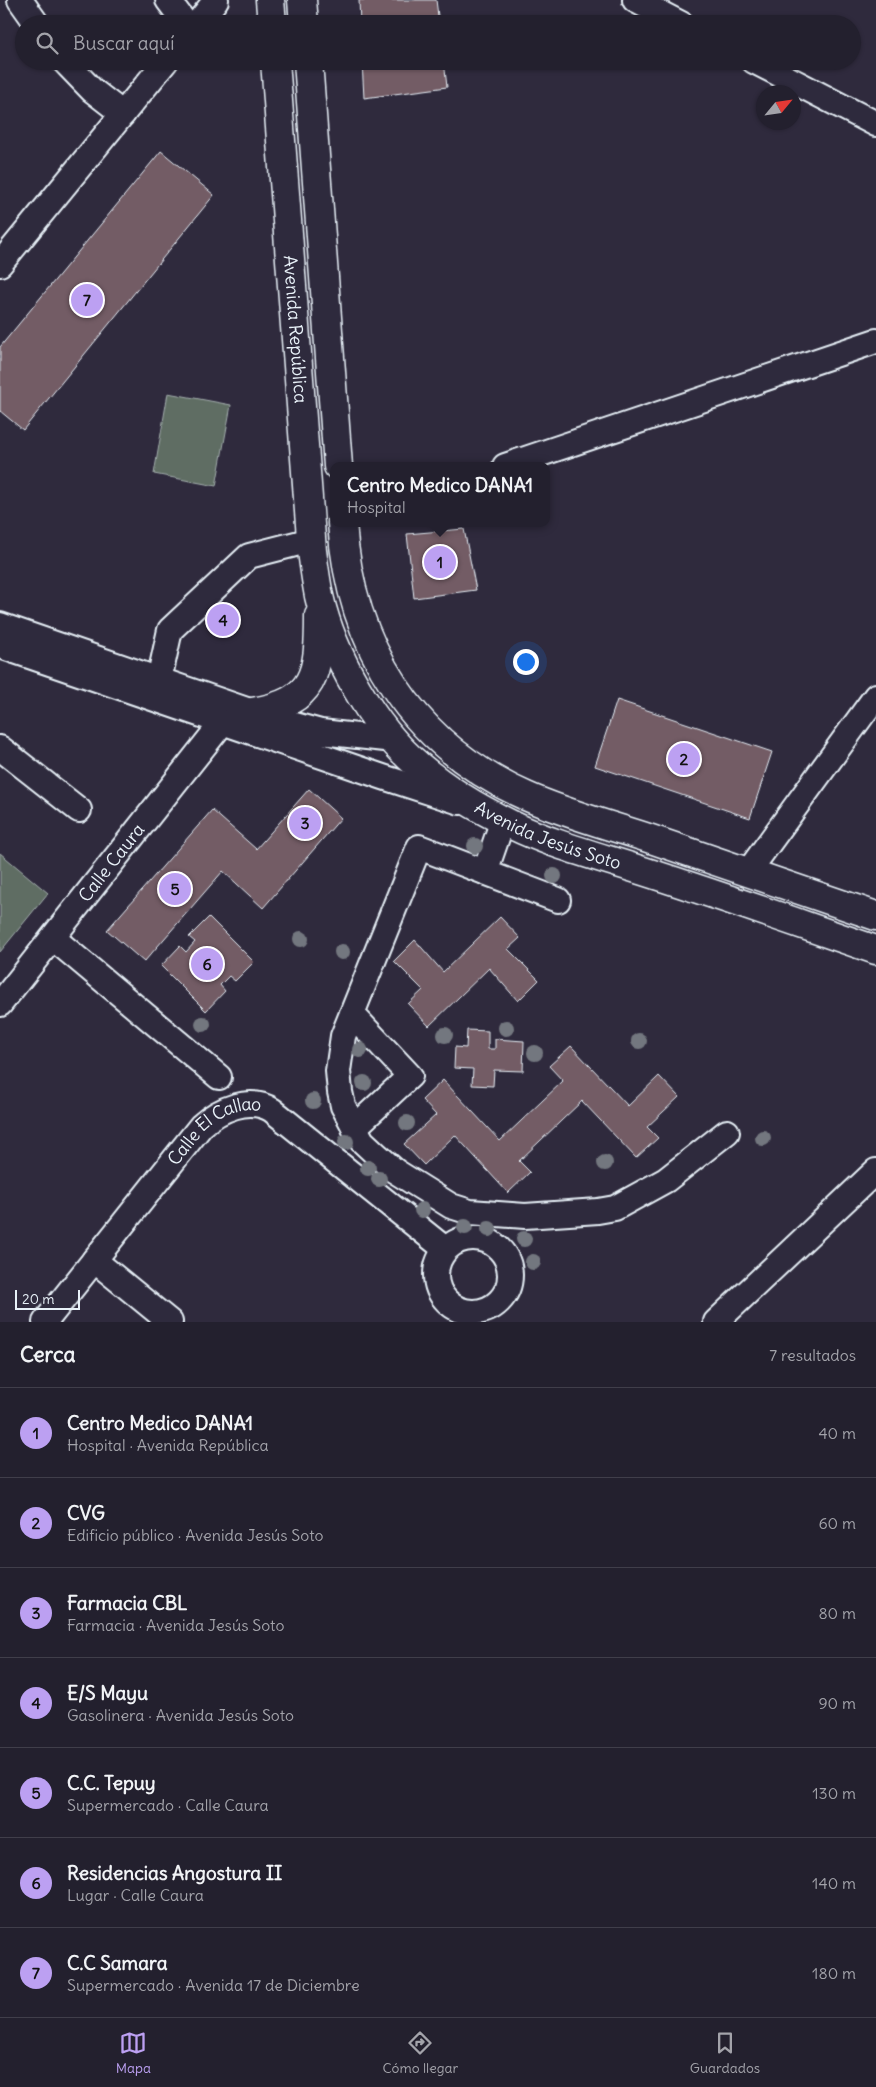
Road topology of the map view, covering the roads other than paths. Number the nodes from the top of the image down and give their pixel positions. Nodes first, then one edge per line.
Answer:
1 (20, 0) edge
2 (168, 0) edge
3 (216, 0) edge
4 (270, 0) edge
5 (302, 0) edge
6 (635, 0) edge
7 (31, 15) edge
8 (179, 15) edge
9 (204, 15) edge
10 (271, 15) edge
11 (303, 15) edge
12 (664, 15) edge
13 (73, 70) edge
14 (159, 70) edge
15 (273, 70) edge
16 (309, 70) edge
17 (771, 70) edge
18 (123, 114) junction
19 (876, 124) edge
20 (0, 264) edge
21 (876, 341) edge
22 (338, 462) edge
23 (518, 462) edge
24 (342, 527) edge
25 (311, 540) junction
26 (320, 597) junction
27 (0, 625) edge
28 (0, 646) edge
29 (159, 680) junction
30 (876, 696) edge
31 (252, 712) junction
32 (223, 722) junction
33 (394, 740) junction
34 (0, 748) edge
35 (460, 757) junction
36 (477, 807) junction
37 (78, 810) dead end
38 (503, 820) junction
39 (485, 872) junction
40 (748, 872) junction
41 (558, 900) dead end
42 (876, 916) edge
43 (52, 938) junction
44 (876, 950) edge
45 (0, 1004) edge
46 (352, 1014) junction
47 (219, 1077) dead end
48 (354, 1128) junction
49 (727, 1132) dead end
50 (876, 1171) edge
51 (445, 1249) dead end
52 (94, 1260) junction
53 (45, 1322) edge
54 (170, 1322) edge
55 (716, 1322) edge

1 - 7 street
2 - 8 street
3 - 9 street
4 - 10 main road
5 - 11 main road
6 - 12 street
13 - 18 street
14 - 18 street
15 - 25 main road, Avenida República
16 - 22 main road, Avenida República
17 - 19 street
18 - 20 street
21 - 23 street
24 - 35 main road
25 - 26 main road, Avenida República
25 - 29 street
26 - 31 main road
26 - 33 main road, Avenida Jesús Soto
27 - 29 street
28 - 32 street
29 - 31 street
30 - 40 street
31 - 33 street
32 - 36 street
32 - 43 street, Calle Caura
33 - 35 main road
33 - 36 main road, Avenida Jesús Soto
34 - 37 street
35 - 40 main road, Avenida Jesús Soto
36 - 38 main road, Avenida Jesús Soto
38 - 39 street
38 - 44 main road, Avenida Jesús Soto
39 - 41 street
39 - 46 street
40 - 42 main road, Avenida Jesús Soto
43 - 45 street, Calle Caura
43 - 47 street
46 - 48 street
46 - 48 street
48 - 49 street
50 - 55 street
51 - 52 street, Calle El Callao
52 - 53 street, Calle El Callao
52 - 54 street

